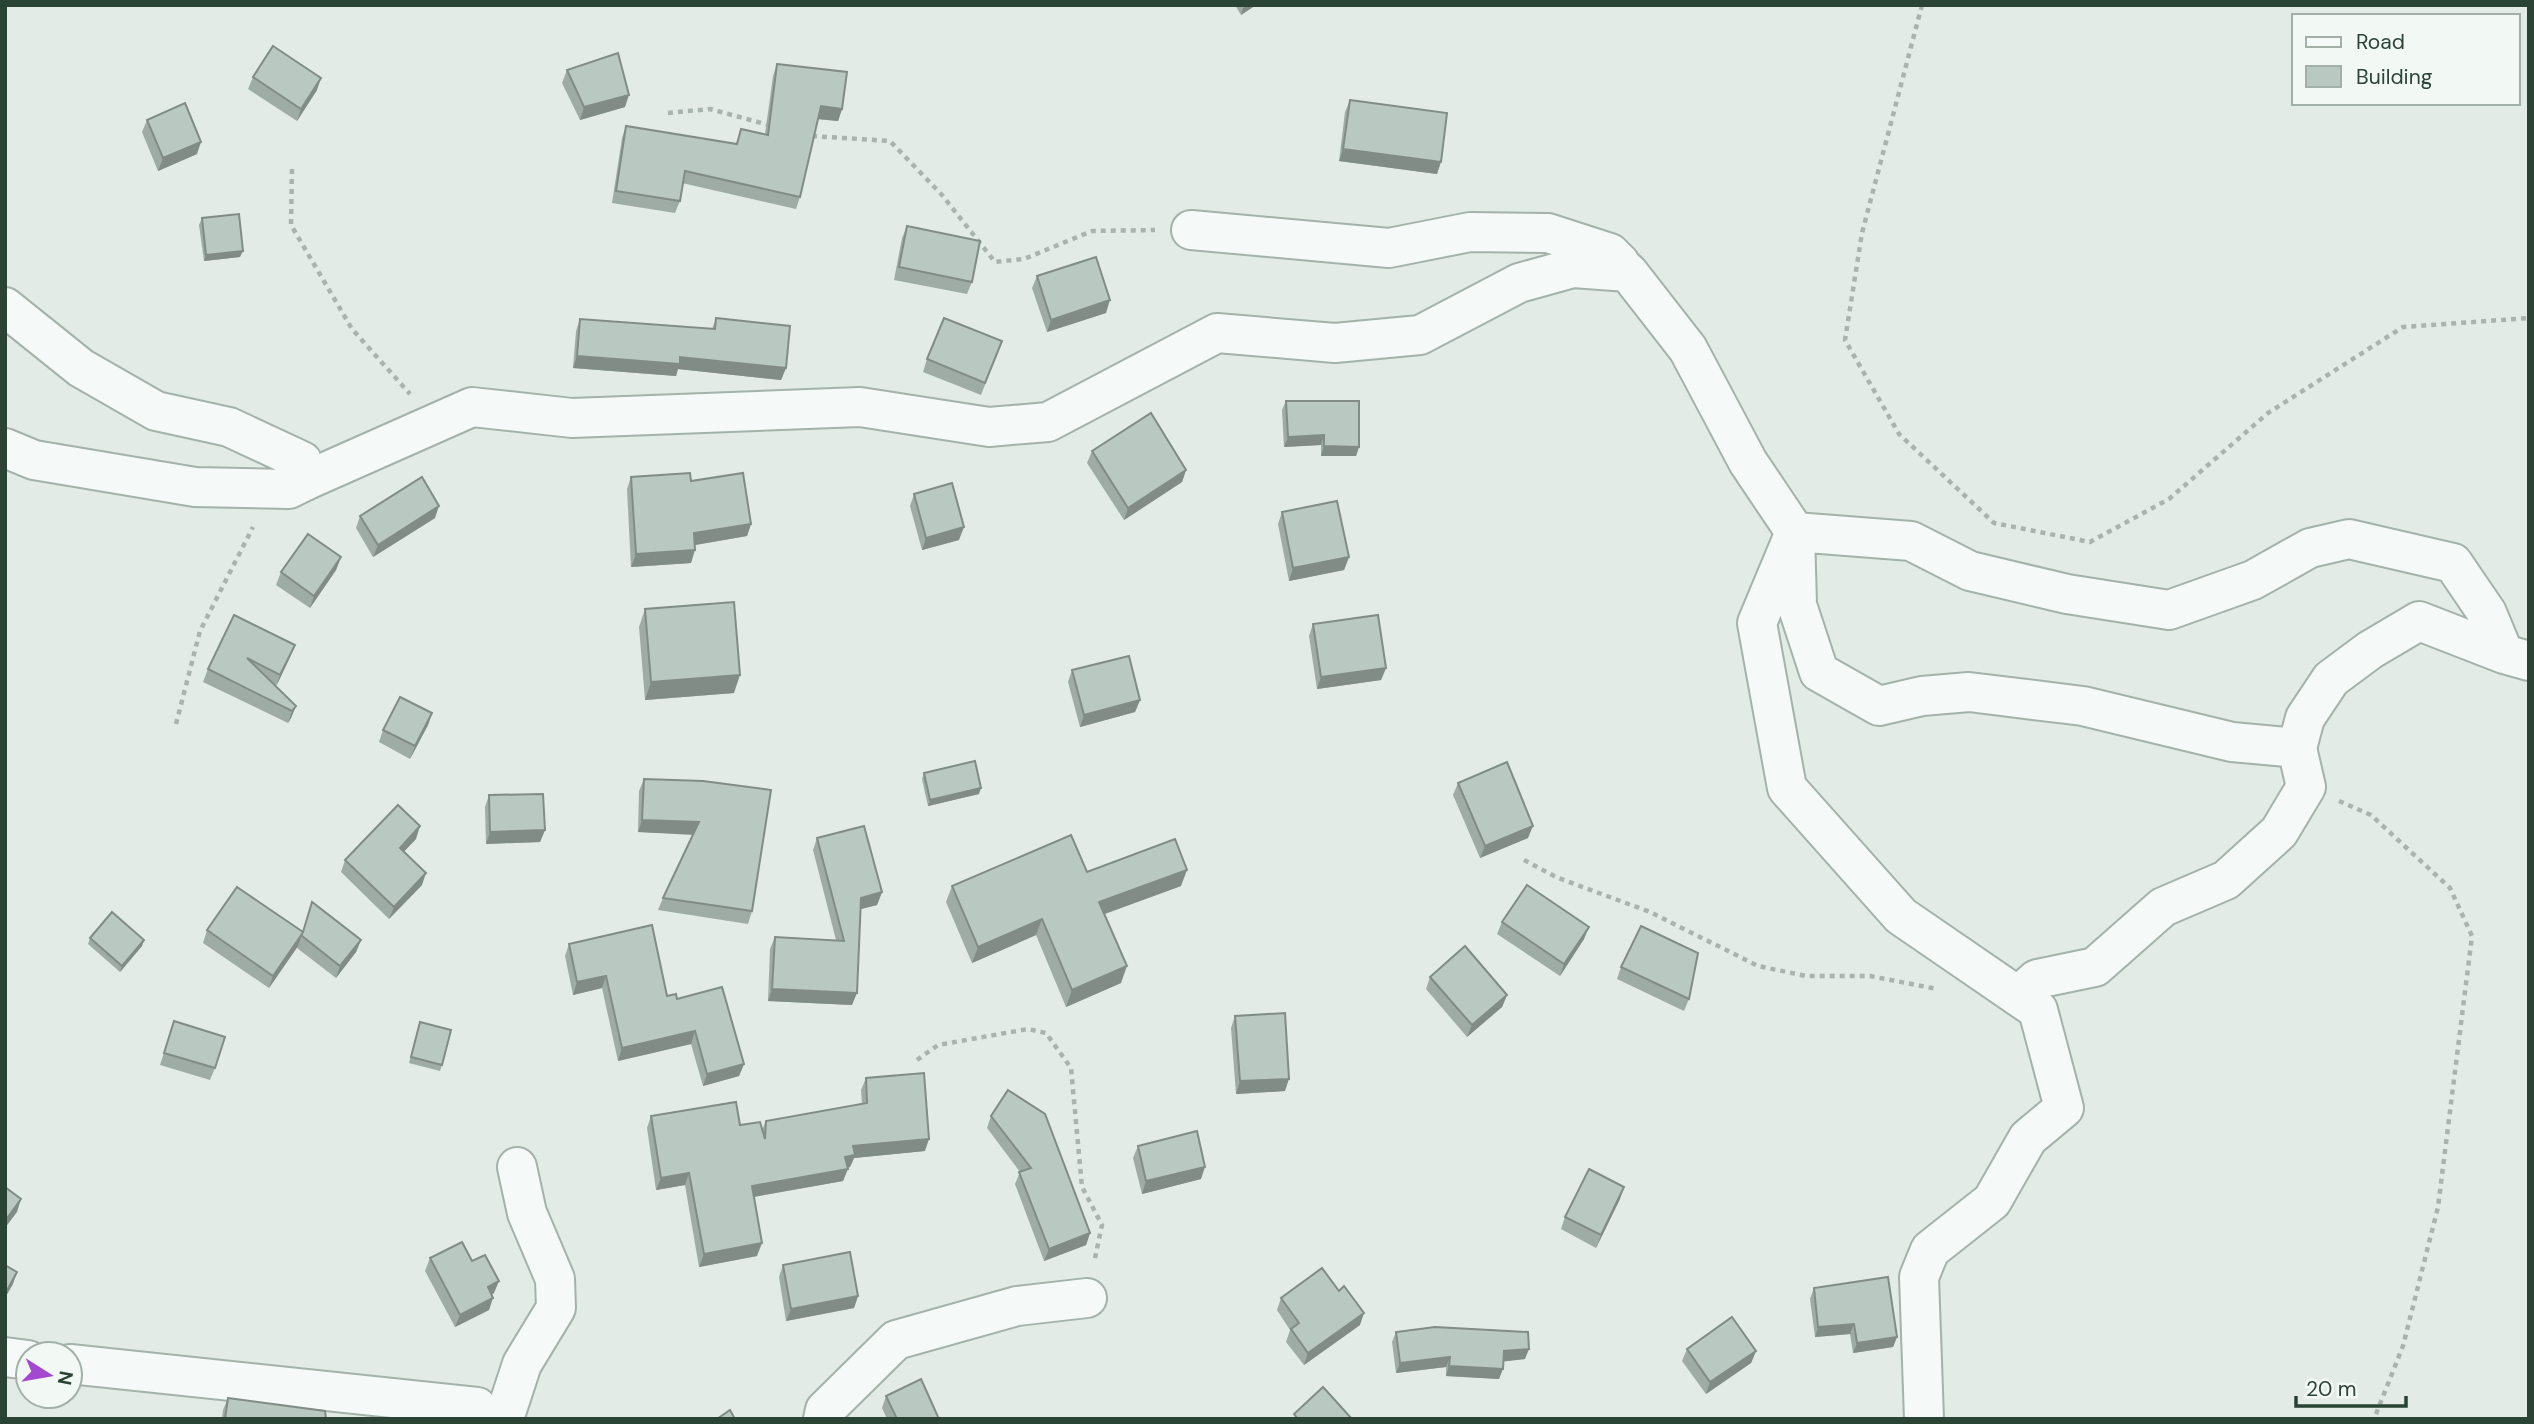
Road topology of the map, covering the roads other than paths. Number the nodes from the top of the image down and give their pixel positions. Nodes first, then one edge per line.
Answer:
1 (1191, 230) road end
2 (1628, 272) junction
3 (5, 307) edge
4 (5, 449) edge
5 (305, 481) junction
6 (1794, 532) junction
7 (2516, 657) edge
8 (2297, 748) junction
9 (2018, 996) junction
10 (517, 1167) dead end
11 (1087, 1298) road end
12 (84, 1365) edge
13 (486, 1419) edge
14 (504, 1419) edge
15 (823, 1419) edge
16 (1924, 1419) edge

1 - 2 street
2 - 5 street
2 - 6 street
3 - 5 street
4 - 5 street
6 - 7 street
6 - 8 street
6 - 9 street
7 - 8 street
8 - 9 street
9 - 16 street
10 - 14 street
11 - 15 street
12 - 13 street

